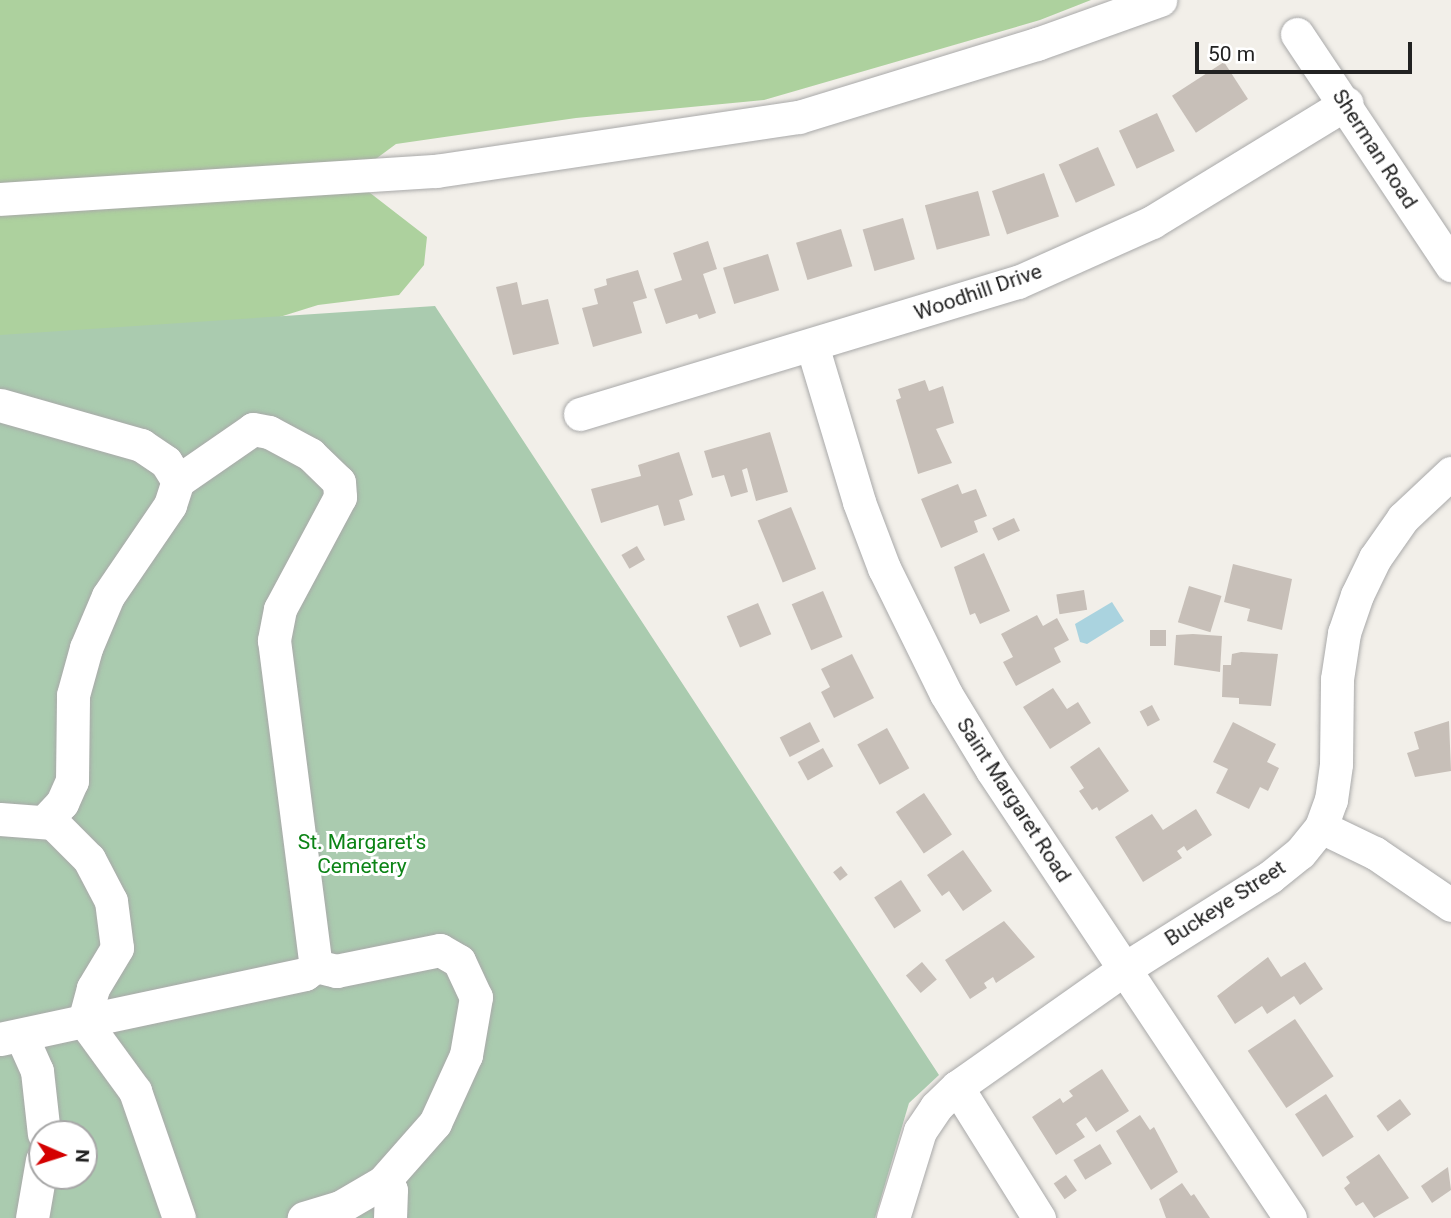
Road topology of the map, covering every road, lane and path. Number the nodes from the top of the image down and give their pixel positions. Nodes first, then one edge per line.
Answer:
1 (1160, 0) edge
2 (1297, 34) dead end
3 (1347, 103) junction
4 (0, 199) edge
5 (1451, 265) edge
6 (813, 345) junction
7 (0, 405) edge
8 (580, 414) dead end
9 (1451, 473) edge
10 (178, 481) junction
11 (0, 819) edge
12 (45, 821) junction
13 (1321, 827) junction
14 (1451, 905) edge
15 (316, 966) junction
16 (1124, 969) junction
17 (84, 1021) junction
18 (11, 1037) edge
19 (957, 1087) junction
20 (42, 1120) edge
21 (383, 1182) junction
22 (37, 1190) edge
23 (32, 1218) edge
24 (179, 1218) edge
25 (304, 1218) edge
26 (390, 1218) edge
27 (893, 1218) edge
28 (1039, 1218) edge
29 (1290, 1218) edge

1 - 4 street
2 - 3 street, Sherman Road
3 - 5 street, Sherman Road
3 - 6 street, Woodhill Drive
6 - 8 street, Woodhill Drive
6 - 16 street, Saint Margaret Road
7 - 10 street
9 - 13 street, Buckeye Street
10 - 12 street
10 - 15 street
11 - 12 street
12 - 17 street
13 - 14 street
13 - 16 street, Buckeye Street
15 - 17 street
15 - 21 street
16 - 19 street, Buckeye Street
16 - 29 street, Saint Margaret Road
17 - 18 street
17 - 24 street
18 - 20 street
19 - 27 street, Buckeye Street
19 - 28 street
21 - 25 street
21 - 26 street
22 - 23 street

